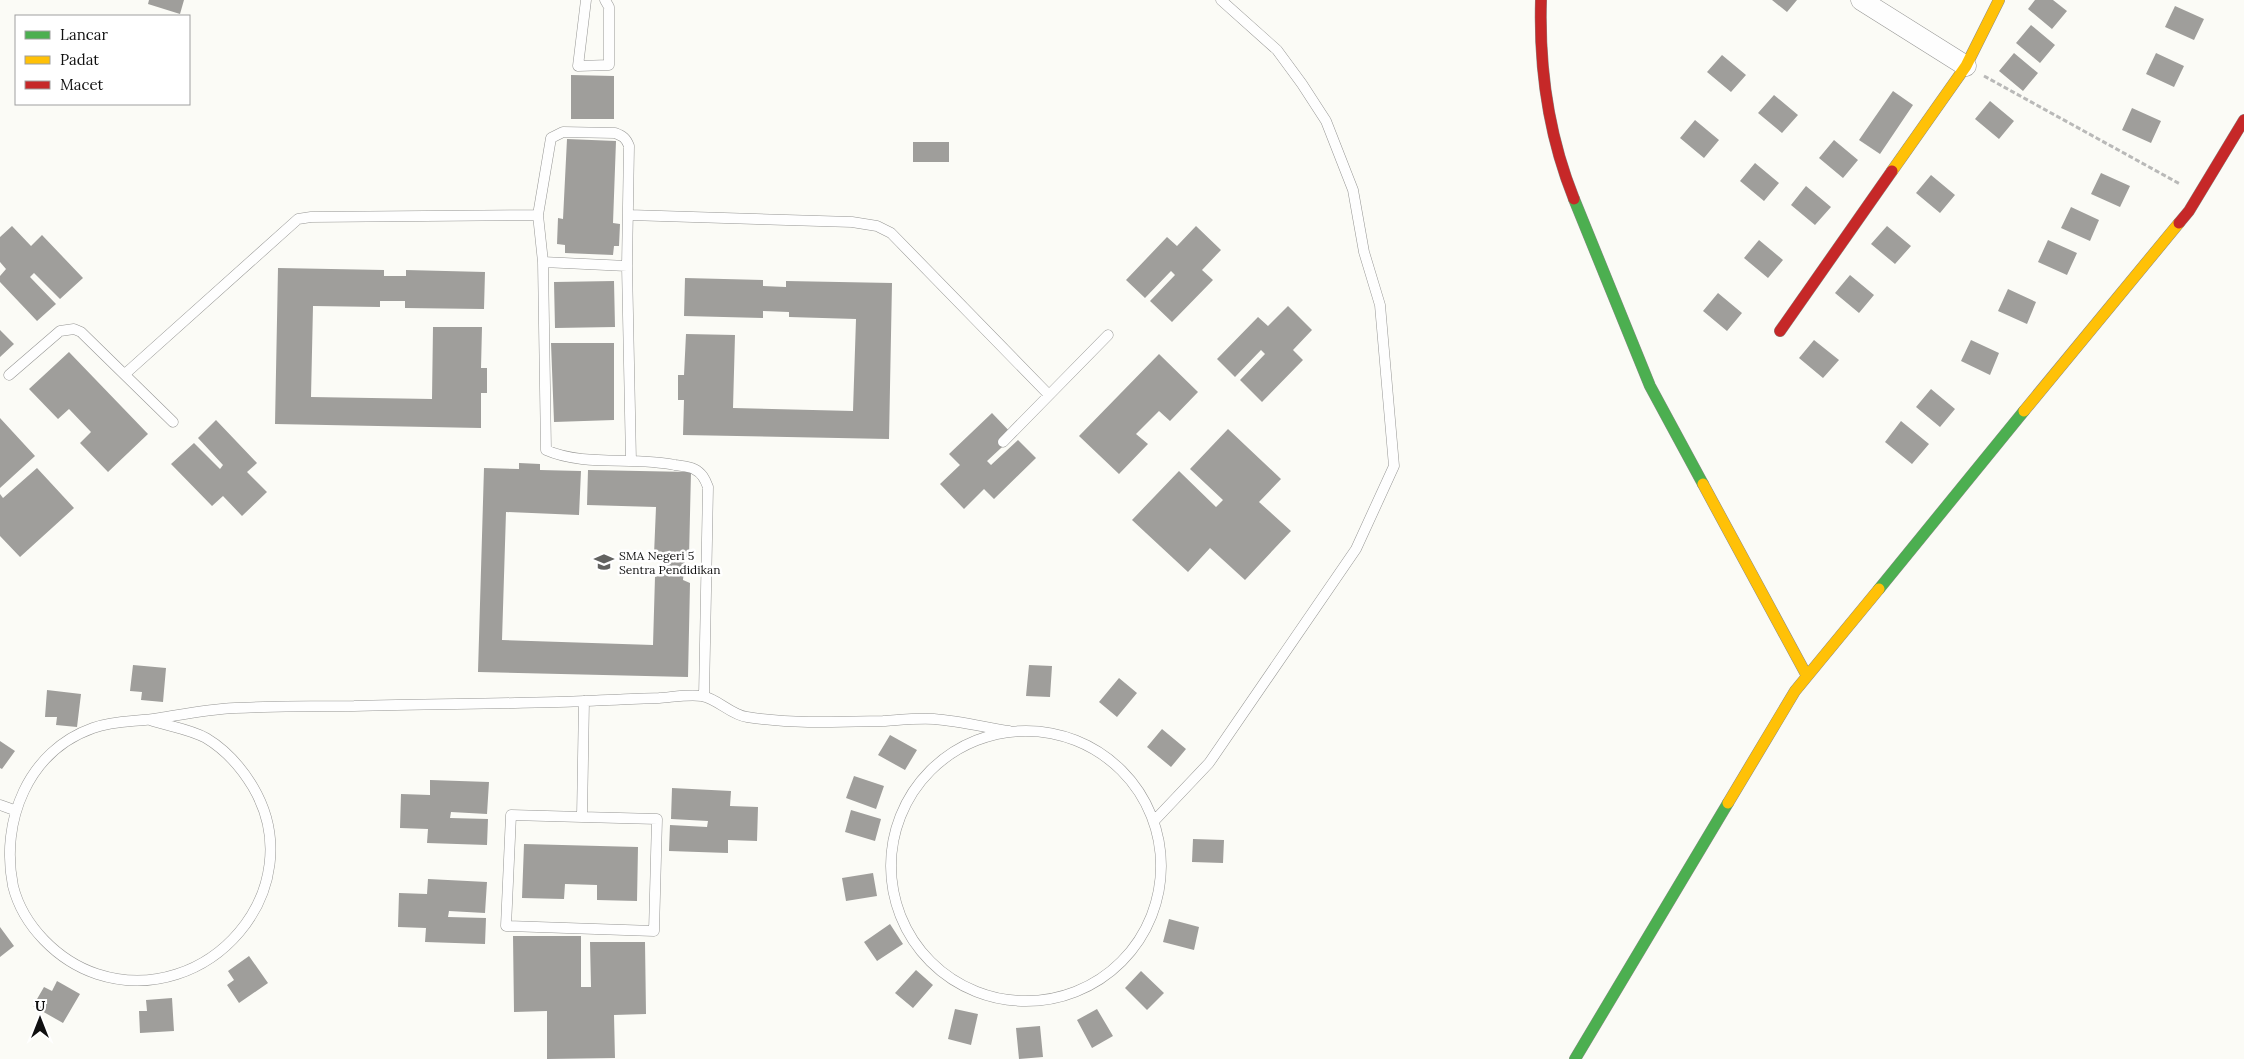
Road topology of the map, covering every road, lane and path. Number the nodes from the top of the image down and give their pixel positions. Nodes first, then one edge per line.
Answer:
1 (586, 0) edge
2 (605, 0) edge
3 (1221, 0) edge
4 (1541, 0) edge
5 (1861, 0) edge
6 (1998, 0) edge
7 (1966, 66) junction
8 (2244, 120) edge
9 (2200, 195) junction
10 (538, 215) junction
11 (629, 215) junction
12 (544, 262) junction
13 (628, 266) junction
14 (1780, 331) dead end
15 (1108, 336) dead end
16 (125, 374) junction
17 (9, 375) dead end
18 (1049, 395) junction
19 (173, 422) dead end
20 (1003, 442) dead end
21 (631, 461) junction
22 (1807, 676) junction
23 (704, 696) junction
24 (584, 701) junction
25 (150, 720) junction
26 (1009, 731) junction
27 (0, 805) edge
28 (14, 810) junction
29 (582, 817) junction
30 (1155, 820) junction
31 (1575, 1059) edge

1 - 2 lane
3 - 30 lane
4 - 22 street
5 - 7 street
6 - 7 street
7 - 9 path
7 - 14 street
8 - 9 street
9 - 22 street
10 - 11 lane
10 - 12 lane
10 - 16 lane
11 - 13 lane
11 - 18 lane
12 - 13 lane
12 - 21 lane
13 - 21 lane
15 - 18 lane
16 - 17 lane
16 - 19 lane
18 - 20 lane
21 - 23 lane
22 - 31 street
23 - 24 lane
23 - 26 lane
24 - 25 lane
24 - 29 lane
25 - 28 lane
25 - 28 lane
26 - 30 lane
26 - 30 lane
27 - 28 lane
29 - 29 lane

